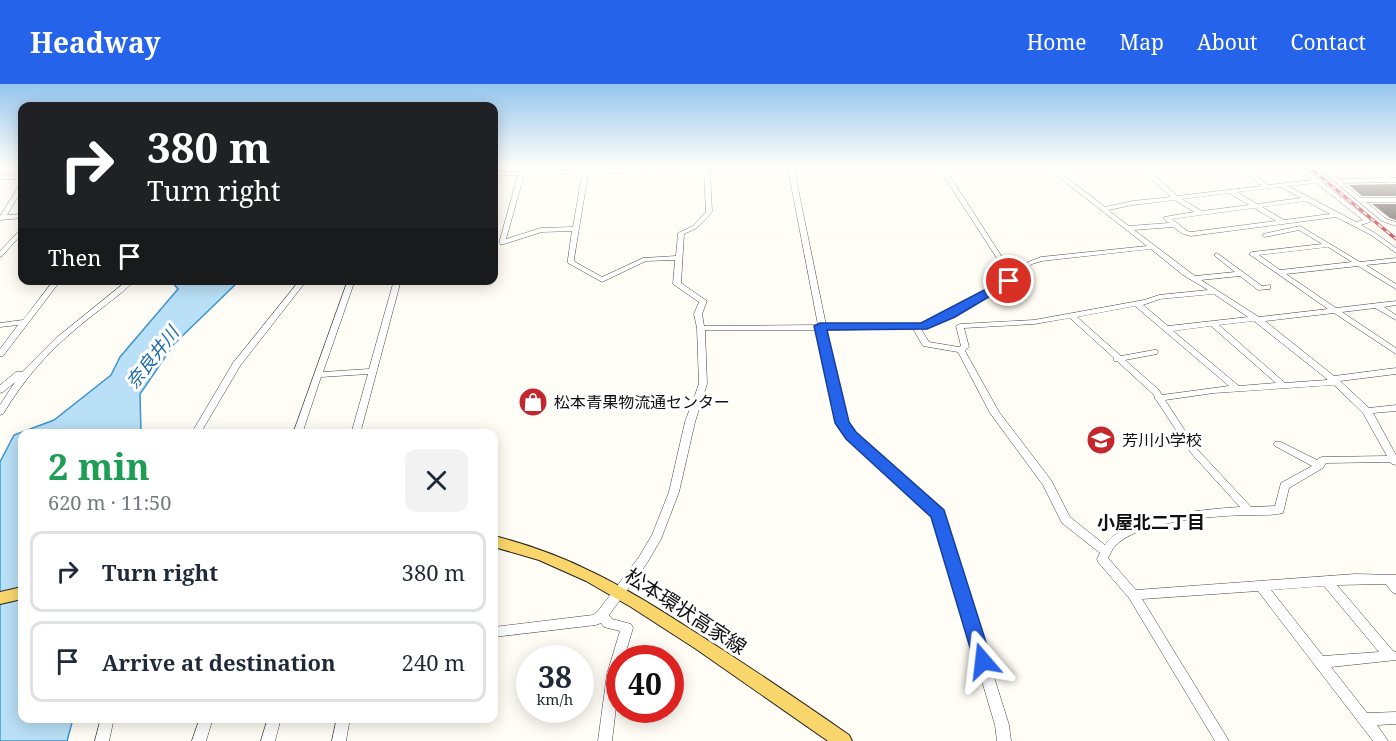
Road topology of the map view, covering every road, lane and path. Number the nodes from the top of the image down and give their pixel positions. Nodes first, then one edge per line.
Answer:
1 (14, 198) edge
2 (514, 198) edge
3 (581, 198) edge
4 (709, 198) edge
5 (798, 198) edge
6 (961, 198) edge
7 (1089, 198) edge
8 (1176, 198) joint
9 (1242, 198) edge
10 (1303, 198) edge
11 (1338, 198) edge
12 (1357, 198) edge
13 (1307, 200) junction
14 (1360, 200) junction
15 (1396, 200) edge
16 (1256, 206) junction
17 (1104, 209) junction
18 (1200, 213) junction
19 (1336, 215) junction
20 (18, 216) edge
21 (1, 218) edge
22 (1283, 222) junction
23 (1357, 224) junction
24 (1396, 224) edge
25 (1175, 225) junction
26 (1129, 228) junction
27 (575, 229) junction
28 (18, 235) edge
29 (1265, 235) dead end
30 (1329, 245) junction
31 (1154, 248) junction
32 (1396, 251) edge
33 (0, 255) edge
34 (1217, 255) dead end
35 (679, 258) junction
36 (1396, 260) edge
37 (1358, 264) junction
38 (1280, 272) junction
39 (1241, 274) junction
40 (1012, 277) junction
41 (1194, 278) junction
42 (53, 285) edge
43 (127, 285) edge
44 (300, 285) edge
45 (350, 285) edge
46 (397, 285) edge
47 (1268, 287) dead end
48 (1396, 288) edge
49 (1215, 292) junction
50 (1396, 303) edge
51 (1137, 304) junction
52 (1377, 306) junction
53 (1336, 310) junction
54 (1072, 316) junction
55 (1396, 318) edge
56 (1256, 319) junction
57 (26, 322) junction
58 (1212, 323) junction
59 (0, 325) edge
60 (820, 326) junction
61 (701, 328) junction
62 (916, 328) junction
63 (1167, 329) junction
64 (962, 350) junction
65 (1154, 352) dead end
66 (1396, 352) edge
67 (0, 354) edge
68 (1117, 359) junction
69 (31, 364) junction
70 (373, 371) junction
71 (1396, 371) edge
72 (318, 375) junction
73 (1334, 381) junction
74 (1284, 386) junction
75 (1238, 389) junction
76 (0, 390) edge
77 (1158, 398) junction
78 (1396, 408) edge
79 (1367, 411) junction
80 (0, 412) edge
81 (198, 429) edge
82 (299, 429) edge
83 (356, 429) edge
84 (1278, 444) dead end
85 (1394, 461) edge
86 (1320, 466) junction
87 (1249, 511) junction
88 (498, 543) edge
89 (1104, 550) junction
90 (1327, 580) junction
91 (1392, 580) edge
92 (1261, 586) junction
93 (1396, 589) edge
94 (620, 591) junction
95 (18, 594) edge
96 (1133, 596) junction
97 (0, 598) edge
98 (602, 615) junction
99 (498, 632) edge
100 (1393, 656) edge
101 (1320, 662) junction
102 (1396, 718) edge
103 (1365, 719) junction
104 (107, 723) edge
105 (205, 723) edge
106 (273, 723) edge
107 (343, 723) edge
108 (102, 741) edge
109 (199, 741) edge
110 (268, 741) edge
111 (339, 741) edge
112 (605, 741) edge
113 (843, 741) edge
114 (1004, 741) edge
115 (1222, 741) edge
116 (1381, 741) edge

1 - 21 street
2 - 27 street
3 - 27 street
4 - 35 street
5 - 60 street
6 - 40 street
7 - 17 street
8 - 17 street
8 - 18 street
9 - 16 street
10 - 13 street
11 - 23 street
12 - 14 street
13 - 16 street
13 - 19 street
14 - 15 street
14 - 24 street
16 - 18 street
16 - 22 street
17 - 26 street
18 - 25 street
19 - 22 street
19 - 23 street
20 - 21 street
22 - 25 street
23 - 32 street
25 - 26 street
26 - 31 street
27 - 35 street
28 - 33 street
29 - 30 street
30 - 37 street
30 - 38 street
31 - 40 street
31 - 41 street
34 - 39 street
35 - 61 street
36 - 37 street
37 - 38 street
37 - 48 street
38 - 53 street
39 - 41 street
39 - 47 street
40 - 62 street
41 - 49 street
42 - 57 street
43 - 69 street
44 - 81 street
45 - 72 street
46 - 70 street
49 - 51 street
49 - 56 street
50 - 52 street
51 - 54 street
51 - 63 street
52 - 53 street
52 - 55 street
53 - 56 street
53 - 66 street
54 - 64 street
54 - 68 street
56 - 58 street
56 - 73 street
57 - 59 street
57 - 67 street
58 - 63 street
58 - 74 street
60 - 61 street
60 - 62 street
60 - 114 street
61 - 94 street
62 - 64 street
63 - 75 street
64 - 89 street
65 - 68 street
68 - 77 street
69 - 76 street
69 - 80 street
70 - 72 street
70 - 83 street
71 - 73 street
72 - 82 street
73 - 74 street
73 - 79 street
74 - 75 street
75 - 77 street
77 - 87 street
78 - 79 street
79 - 85 street
84 - 86 street
85 - 86 street
86 - 87 street
87 - 89 street
88 - 94 main road, 松本環状高家線
89 - 96 street
90 - 91 street
90 - 92 street
90 - 100 street
91 - 93 street
92 - 96 street
92 - 101 street
94 - 98 street
94 - 113 main road, 松本環状高家線
95 - 97 main road
96 - 115 street
98 - 99 street
98 - 112 street
100 - 101 street
101 - 103 street
102 - 103 street
103 - 116 street
104 - 108 street
105 - 109 street
106 - 110 street
107 - 111 street

